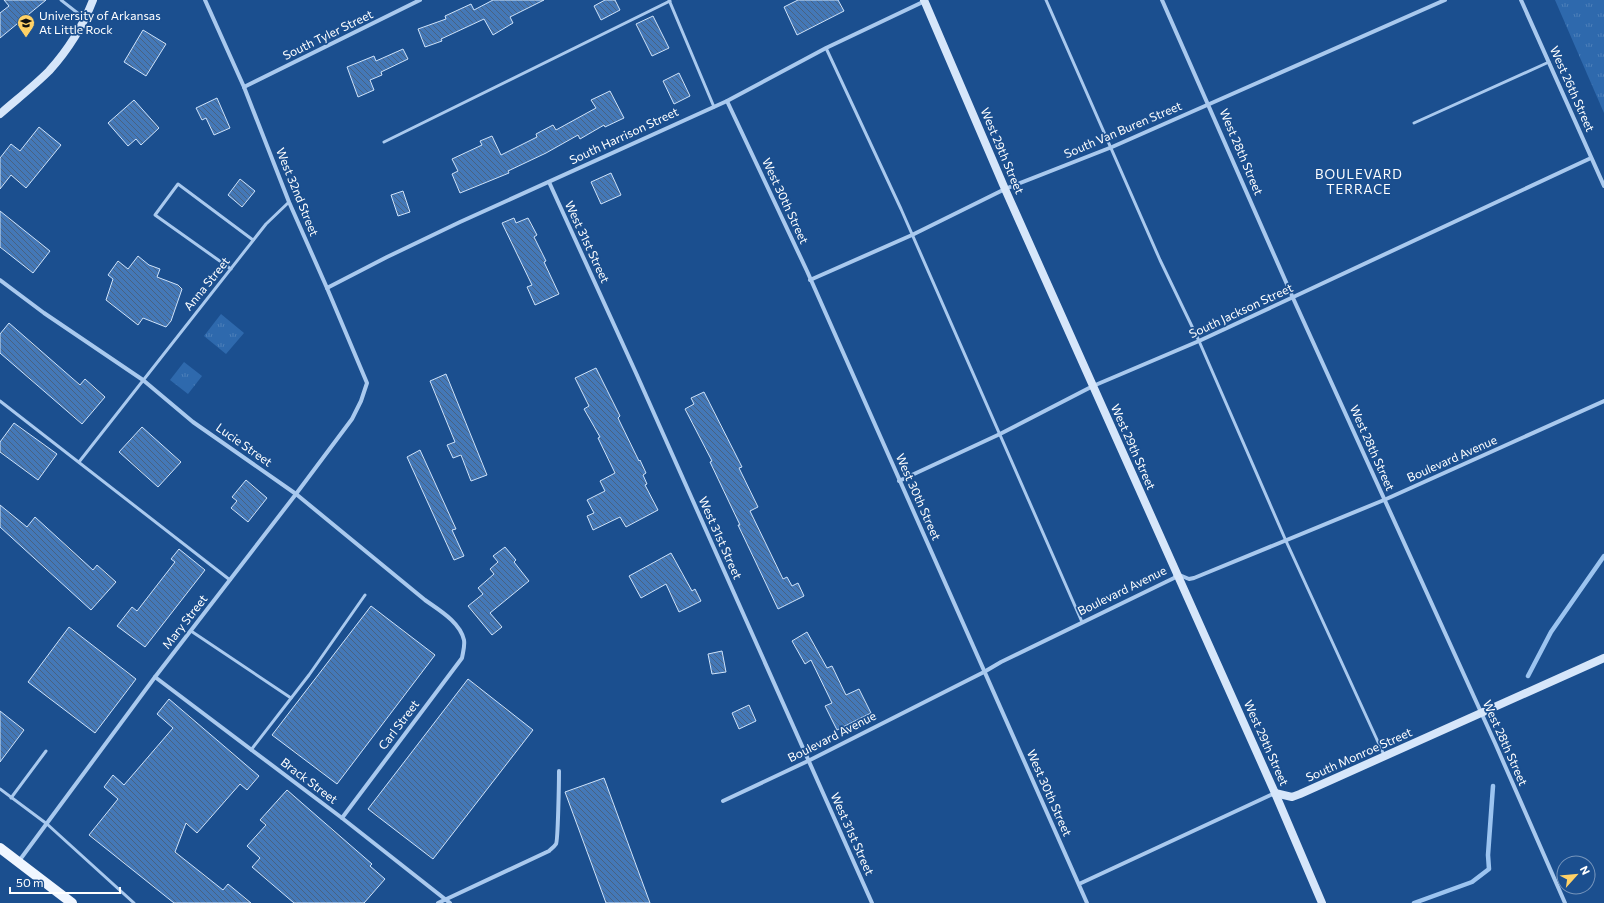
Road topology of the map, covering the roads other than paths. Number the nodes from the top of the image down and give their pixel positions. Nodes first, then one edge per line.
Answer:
1 (61, 0) edge
2 (93, 0) edge
3 (205, 0) edge
4 (420, 0) edge
5 (670, 0) edge
6 (925, 0) edge
7 (1046, 0) edge
8 (1162, 0) edge
9 (1445, 0) edge
10 (1521, 0) edge
11 (86, 19) junction
12 (826, 48) junction
13 (1549, 62) junction
14 (244, 87) junction
15 (727, 101) junction
16 (1209, 104) junction
17 (714, 107) junction
18 (0, 114) edge
19 (1414, 123) dead end
20 (384, 142) dead end
21 (1112, 147) junction
22 (1591, 158) junction
23 (549, 182) junction
24 (1604, 186) edge
25 (1005, 189) junction
26 (288, 202) junction
27 (912, 235) junction
28 (254, 240) junction
29 (231, 268) junction
30 (0, 280) edge
31 (810, 280) junction
32 (327, 288) junction
33 (1293, 298) junction
34 (1199, 342) junction
35 (143, 380) junction
36 (1093, 386) junction
37 (365, 392) joint
38 (0, 401) edge
39 (1604, 401) edge
40 (1000, 434) junction
41 (79, 462) junction
42 (899, 481) junction
43 (296, 494) junction
44 (1384, 500) junction
45 (1286, 541) junction
46 (1177, 574) junction
47 (230, 580) junction
48 (365, 595) dead end
49 (1082, 622) junction
50 (191, 631) junction
51 (464, 640) joint
52 (1604, 658) edge
53 (984, 672) junction
54 (155, 677) junction
55 (291, 698) junction
56 (1481, 714) junction
57 (251, 750) junction
58 (46, 751) dead end
59 (1384, 756) junction
60 (808, 761) junction
61 (559, 771) dead end
62 (0, 789) edge
63 (1275, 793) junction
64 (11, 798) junction
65 (723, 800) dead end
66 (342, 818) junction
67 (47, 824) junction
68 (0, 848) edge
69 (18, 861) junction
70 (1079, 884) junction
71 (446, 900) junction
72 (72, 903) edge
73 (134, 903) edge
74 (438, 903) edge
75 (450, 903) edge
76 (872, 903) edge
77 (1087, 903) edge
78 (1322, 903) edge
79 (1565, 903) edge

1 - 11 lane
2 - 11 street
3 - 14 street, West 32nd Street
4 - 14 street, South Tyler Street
5 - 17 lane
5 - 20 lane
6 - 12 street, South Harrison Street
6 - 25 street, West 29th Street
7 - 21 lane
8 - 16 street, West 28th Street
9 - 16 street, South Van Buren Street
10 - 13 street, West 26th Street
11 - 18 street
12 - 15 street, South Harrison Street
12 - 27 lane
13 - 19 lane
13 - 22 street, West 26th Street
14 - 26 street, West 32nd Street
15 - 17 street, South Harrison Street
15 - 31 street, West 30th Street
16 - 21 street, South Van Buren Street
16 - 33 street, West 28th Street
17 - 23 street, South Harrison Street
21 - 25 street, South Van Buren Street
21 - 34 lane
22 - 24 street, West 26th Street
22 - 33 street, South Jackson Street
23 - 32 street, South Harrison Street
23 - 60 street, West 31st Street
25 - 27 street, South Van Buren Street
25 - 36 street, West 29th Street
26 - 28 lane, Anna Street
26 - 32 street, West 32nd Street
27 - 31 street, South Van Buren Street
27 - 40 lane
28 - 29 lane, Anna Street
28 - 29 lane
29 - 35 lane, Anna Street
30 - 35 street, Lucie Street
31 - 42 street, West 30th Street
32 - 37 street, West 32nd Street
33 - 34 street, South Jackson Street
33 - 44 street, West 28th Street
34 - 36 street, South Jackson Street
34 - 45 lane
35 - 41 lane, Anna Street
35 - 43 street, Lucie Street
36 - 40 street, South Jackson Street
36 - 46 street, West 29th Street
37 - 43 street, Mary Street
38 - 41 lane
39 - 44 street, Boulevard Avenue
40 - 42 street, South Jackson Street
40 - 49 lane
41 - 47 lane
42 - 53 street, West 30th Street
43 - 47 street, Mary Street
43 - 51 street, Lucie Street
44 - 45 street, Boulevard Avenue
44 - 56 street, West 28th Street
45 - 46 street, Boulevard Avenue
45 - 59 lane
46 - 49 street, Boulevard Avenue
46 - 63 street, West 29th Street
47 - 50 street, Mary Street
48 - 55 lane
49 - 53 street, Boulevard Avenue
50 - 54 street, Mary Street
50 - 55 lane
51 - 66 street, Carl Street
52 - 56 street, South Monroe Street
53 - 60 street, Boulevard Avenue
53 - 70 street, West 30th Street
54 - 57 street, Brack Street
54 - 67 street, Mary Street
55 - 57 lane
56 - 59 street, South Monroe Street
56 - 79 street, West 28th Street
57 - 66 street, Brack Street
58 - 64 lane
59 - 63 street, South Monroe Street
60 - 65 street, Boulevard Avenue
60 - 76 street, West 31st Street
61 - 71 street
62 - 64 lane
63 - 70 street
63 - 78 street, West 29th Street
64 - 67 lane
66 - 71 street, Brack Street
67 - 69 street, Mary Street
67 - 73 lane
68 - 69 main road
69 - 72 main road
70 - 77 street, West 30th Street
71 - 74 street
71 - 75 street, Brack Street

